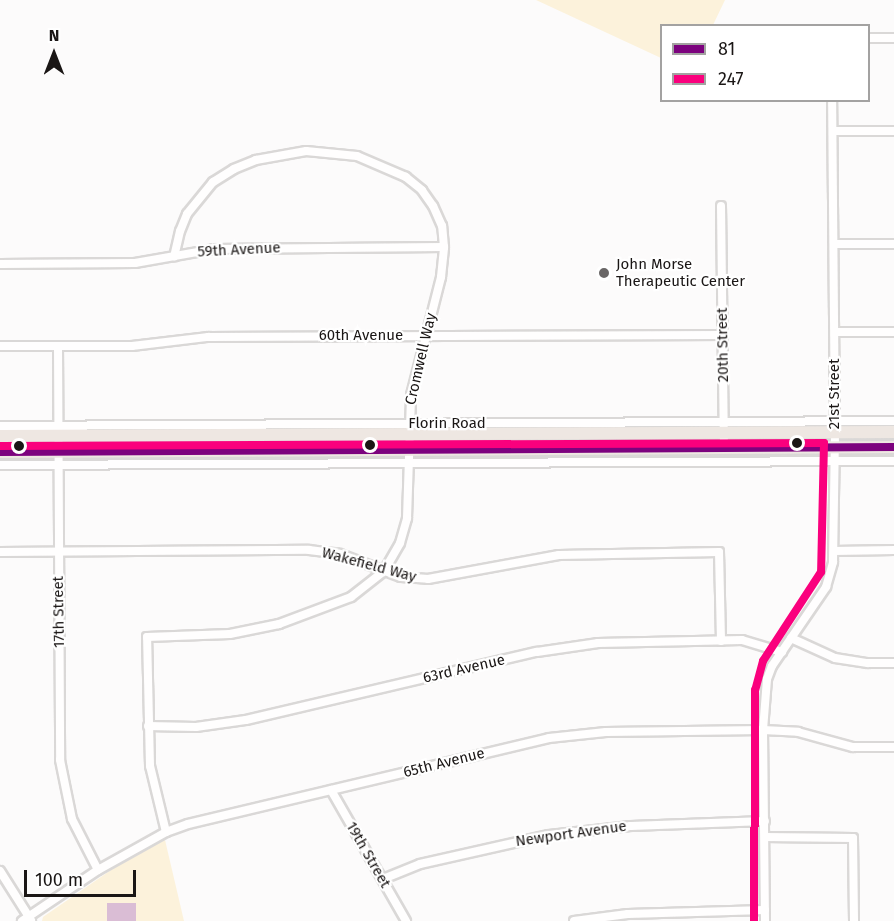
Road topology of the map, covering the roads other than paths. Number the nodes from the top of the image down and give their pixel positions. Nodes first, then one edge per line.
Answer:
1 (870, 38) edge
2 (894, 38) edge
3 (832, 102) edge
4 (834, 131) junction
5 (894, 131) edge
6 (721, 206) dead end
7 (834, 244) junction
8 (894, 244) edge
9 (444, 247) junction
10 (174, 256) junction
11 (0, 264) edge
12 (835, 332) junction
13 (894, 332) edge
14 (723, 335) junction
15 (426, 336) junction
16 (0, 346) edge
17 (58, 346) junction
18 (894, 421) edge
19 (0, 426) edge
20 (724, 427) junction
21 (835, 427) junction
22 (409, 429) junction
23 (58, 431) junction
24 (894, 432) edge
25 (0, 436) edge
26 (894, 447) edge
27 (835, 448) junction
28 (724, 449) junction
29 (409, 450) junction
30 (0, 452) edge
31 (58, 452) junction
32 (835, 461) junction
33 (894, 461) edge
34 (409, 464) junction
35 (0, 465) edge
36 (58, 465) junction
37 (834, 550) junction
38 (894, 550) edge
39 (0, 552) edge
40 (58, 552) junction
41 (384, 571) junction
42 (791, 638) junction
43 (721, 641) junction
44 (782, 652) junction
45 (894, 663) edge
46 (148, 726) junction
47 (763, 730) junction
48 (894, 747) edge
49 (331, 790) junction
50 (765, 821) junction
51 (166, 832) junction
52 (765, 837) junction
53 (98, 870) junction
54 (0, 871) edge
55 (382, 879) junction
56 (765, 910) junction
57 (28, 920) edge
58 (406, 921) edge
59 (574, 921) edge
60 (765, 921) edge
61 (854, 921) edge

1 - 2 street
3 - 4 street, 21st Street
4 - 5 street
4 - 7 street, 21st Street
6 - 14 street, 20th Street
7 - 8 street
7 - 12 street, 21st Street
9 - 10 street, 59th Avenue
9 - 10 street, Cromwell Way
9 - 15 street, Cromwell Way
10 - 11 street, 59th Avenue
12 - 13 street
12 - 21 street, 21st Street
14 - 15 street, 60th Avenue
14 - 20 street, 20th Street
15 - 17 street, 60th Avenue
15 - 22 street, Cromwell Way
16 - 17 street, 60th Avenue
17 - 23 street, 17th Street
18 - 21 street, Florin Road
19 - 23 street, Florin Road
20 - 21 main road, Florin Road
20 - 22 main road, Florin Road
20 - 28 street, 20th Street
21 - 24 main road, Florin Road
21 - 27 street, 21st Street
22 - 23 main road, Florin Road
22 - 29 street, Cromwell Way
23 - 25 main road, Florin Road
23 - 31 street, 17th Street
26 - 27 main road, Florin Road
27 - 28 main road, Florin Road
27 - 32 street, 21st Street
28 - 29 main road, Florin Road
29 - 31 main road, Florin Road
29 - 34 street, Cromwell Way
30 - 31 main road, Florin Road
31 - 36 street, 17th Street
32 - 33 street
32 - 34 street
32 - 37 street, 21st Street
34 - 36 street
34 - 41 street, Cromwell Way
35 - 36 street
36 - 40 street, 17th Street
37 - 38 street
37 - 42 street, 21st Street
39 - 40 street, Wakefield Way
40 - 41 street, Wakefield Way
40 - 53 street, 17th Street
41 - 43 street, Wakefield Way
41 - 46 street, Cromwell Way
42 - 44 street, 21st Street
42 - 45 street
43 - 44 street, 63rd Avenue
43 - 46 street, 63rd Avenue
44 - 47 street, 21st Street
46 - 51 street, Cromwell Way
47 - 48 street, 65th Avenue
47 - 49 street, 65th Avenue
47 - 50 street, 21st Street
49 - 51 street, 65th Avenue
49 - 55 street, 19th Street
50 - 52 street, 21st Street
50 - 55 street, Newport Avenue
51 - 53 street, 65th Avenue
52 - 56 street, 21st Street
52 - 61 street
53 - 57 street, 65th Avenue
54 - 57 street
55 - 58 street, 19th Street
56 - 59 street
56 - 60 street, 21st Street

